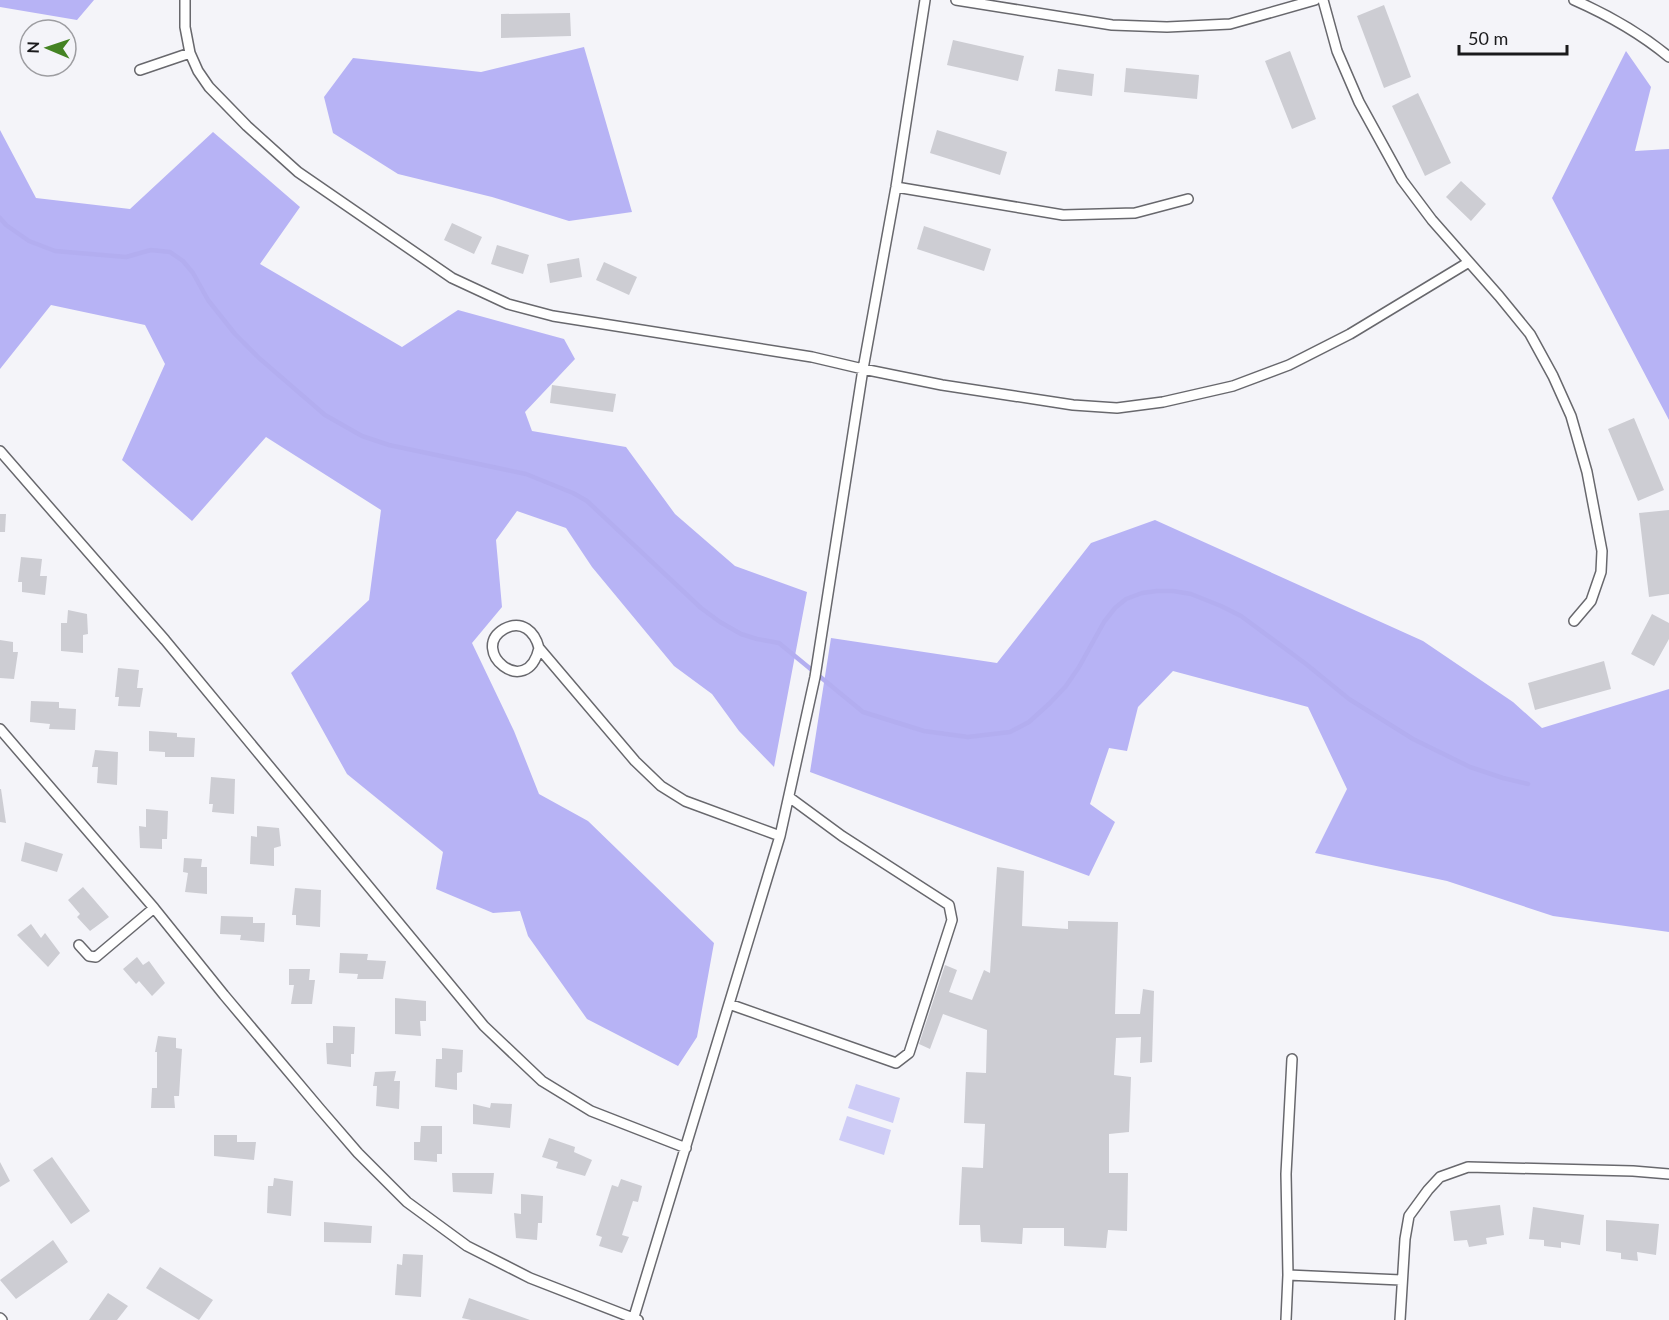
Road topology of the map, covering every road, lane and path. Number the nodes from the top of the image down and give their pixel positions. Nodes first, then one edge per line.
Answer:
1 (185, 0) edge
2 (925, 0) edge
3 (956, 0) edge
4 (1315, 0) edge
5 (1323, 0) edge
6 (1574, 0) edge
7 (190, 53) junction
8 (1669, 57) edge
9 (140, 70) dead end
10 (896, 187) junction
11 (1188, 199) dead end
12 (1468, 262) junction
13 (863, 369) junction
14 (0, 451) edge
15 (1574, 621) dead end
16 (539, 648) junction
17 (0, 729) edge
18 (789, 797) junction
19 (780, 836) junction
20 (154, 908) junction
21 (79, 945) dead end
22 (729, 1004) junction
23 (1292, 1059) dead end
24 (686, 1148) junction
25 (1669, 1174) edge
26 (1288, 1275) junction
27 (1401, 1280) junction
28 (635, 1320) edge
29 (1286, 1320) edge
30 (1400, 1320) edge

1 - 7 lane
2 - 10 lane
3 - 4 lane
5 - 12 lane
6 - 8 lane
7 - 9 lane
7 - 13 lane
10 - 11 lane
10 - 13 lane
12 - 13 lane
12 - 15 lane
13 - 18 lane
14 - 24 lane
16 - 16 lane
16 - 19 lane
17 - 20 lane
18 - 19 lane
18 - 22 lane
19 - 22 lane
20 - 21 lane
20 - 28 lane
22 - 24 lane
23 - 26 lane
24 - 28 lane
25 - 27 lane
26 - 27 lane
26 - 29 lane
27 - 30 lane

